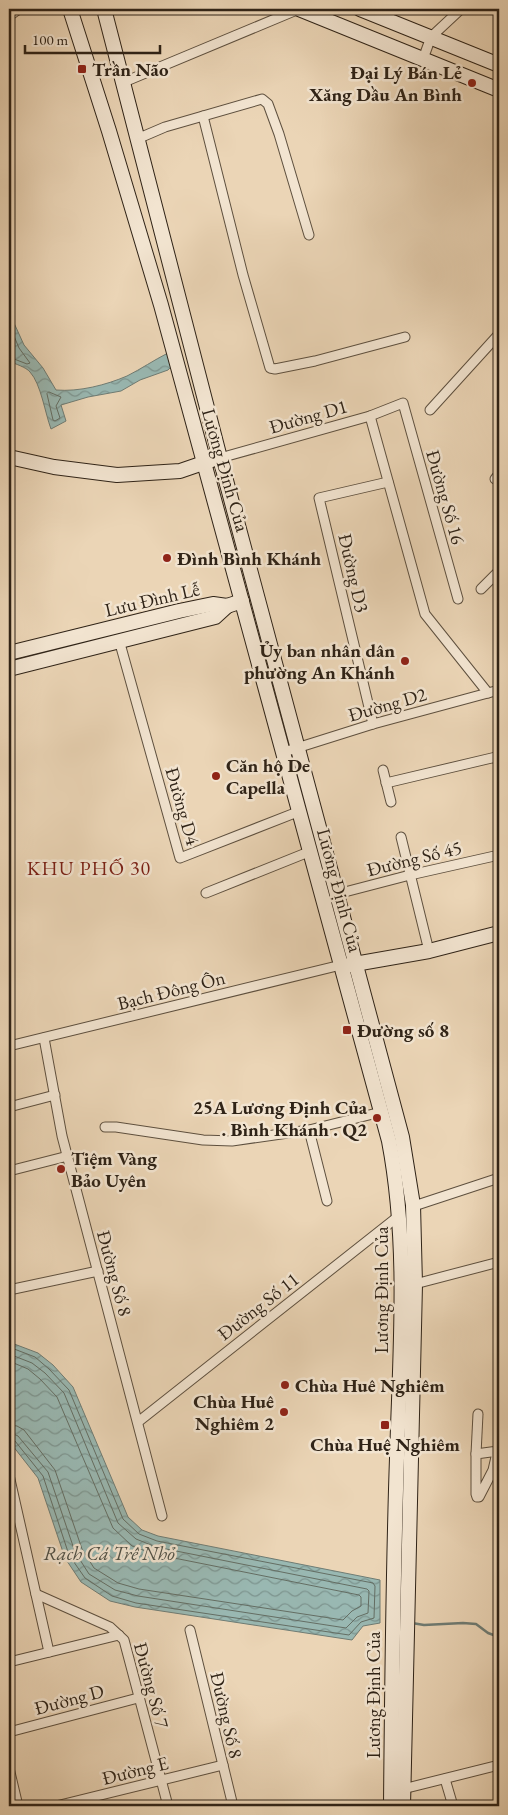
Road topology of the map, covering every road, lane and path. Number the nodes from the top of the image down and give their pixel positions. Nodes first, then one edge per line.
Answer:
1 (19, 9) edge
2 (70, 9) edge
3 (104, 9) edge
4 (299, 9) edge
5 (360, 9) edge
6 (461, 9) edge
7 (9, 16) edge
8 (432, 37) junction
9 (424, 59) junction
10 (499, 64) edge
11 (124, 82) junction
12 (499, 90) edge
13 (203, 116) junction
14 (131, 117) junction
15 (109, 131) junction
16 (136, 139) junction
17 (308, 235) dead end
18 (499, 334) edge
19 (405, 337) dead end
20 (404, 404) joint
21 (430, 410) dead end
22 (370, 416) junction
23 (9, 457) edge
24 (220, 458) junction
25 (204, 463) junction
26 (388, 482) junction
27 (499, 571) edge
28 (481, 588) dead end
29 (458, 599) dead end
30 (242, 601) junction
31 (227, 606) junction
32 (119, 640) junction
33 (9, 653) edge
34 (9, 669) edge
35 (499, 690) edge
36 (488, 693) junction
37 (373, 724) junction
38 (298, 748) junction
39 (284, 752) junction
40 (499, 764) edge
41 (382, 770) dead end
42 (386, 783) junction
43 (391, 802) dead end
44 (300, 811) junction
45 (401, 837) dead end
46 (311, 850) junction
47 (499, 855) edge
48 (410, 875) junction
49 (206, 894) dead end
50 (337, 894) junction
51 (499, 933) edge
52 (428, 951) junction
53 (356, 964) junction
54 (341, 965) junction
55 (44, 1038) junction
56 (9, 1046) edge
57 (54, 1095) junction
58 (9, 1107) edge
59 (381, 1112) junction
60 (105, 1127) dead end
61 (309, 1130) junction
62 (68, 1156) junction
63 (9, 1171) edge
64 (499, 1178) edge
65 (327, 1201) dead end
66 (413, 1205) junction
67 (399, 1215) junction
68 (499, 1262) edge
69 (98, 1271) junction
70 (415, 1284) junction
71 (9, 1290) edge
72 (478, 1414) dead end
73 (138, 1422) junction
74 (498, 1447) edge
75 (476, 1454) junction
76 (9, 1475) edge
77 (162, 1516) dead end
78 (36, 1594) junction
79 (190, 1630) dead end
80 (119, 1635) junction
81 (49, 1652) junction
82 (9, 1662) edge
83 (399, 1674) junction
84 (138, 1698) junction
85 (9, 1732) edge
86 (222, 1765) junction
87 (499, 1765) edge
88 (9, 1768) edge
89 (162, 1780) junction
90 (445, 1780) junction
91 (403, 1789) junction
92 (92, 1802) edge
93 (18, 1806) edge
94 (56, 1806) edge
95 (168, 1806) edge
96 (233, 1806) edge
97 (391, 1806) edge
98 (403, 1806) edge
99 (453, 1806) edge

1 - 7 street
2 - 15 main road, Lương Định Của
3 - 11 main road, Lương Định Của
4 - 9 main road
4 - 11 street
5 - 8 main road
6 - 8 street
8 - 9 street
8 - 10 main road
9 - 12 main road
11 - 14 main road, Lương Định Của
13 - 16 street
13 - 17 street
13 - 19 street
14 - 15 main road
14 - 16 main road, Lương Định Của
15 - 25 main road, Lương Định Của
16 - 24 main road, Lương Định Của
18 - 21 street
20 - 22 street, Đường D1
20 - 29 street, Đường Số 16
22 - 24 street, Đường D1
22 - 26 street
23 - 25 main road
24 - 25 main road
24 - 38 main road, Lương Định Của
25 - 30 main road, Lương Định Của
26 - 36 street
26 - 37 street, Đường D3
27 - 28 street
30 - 31 main road
30 - 39 main road, Lương Định Của
31 - 32 main road, Lưu Đình Lễ
31 - 33 main road, Lưu Đình Lễ
32 - 34 main road, Lưu Đình Lễ
32 - 44 street, Đường D4
35 - 36 street, Đường D2
36 - 37 street, Đường D2
37 - 38 street, Đường D2
38 - 39 street, Đường D2
38 - 50 main road, Lương Định Của
39 - 44 main road, Lương Định Của
40 - 42 street
41 - 42 street
42 - 43 street
44 - 46 main road, Lương Định Của
45 - 48 street
46 - 49 street
46 - 54 main road, Lương Định Của
47 - 48 street, Đường Số 45
48 - 50 street, Đường Số 45
48 - 52 street
50 - 53 main road, Lương Định Của
51 - 52 main road
52 - 53 main road
53 - 54 main road
53 - 66 main road, Lương Định Của
54 - 55 street, Bạch Đông Ôn
54 - 59 main road, Lương Định Của
55 - 56 street, Bạch Đông Ôn
55 - 57 street, Đường Số 8
57 - 58 street
57 - 62 street, Đường Số 8
59 - 61 street
59 - 67 main road, Lương Định Của
60 - 61 street
61 - 65 street
62 - 63 street
62 - 69 street, Đường Số 8
64 - 66 street
66 - 67 street, Đường Số 11
66 - 70 main road, Lương Định Của
67 - 73 street, Đường Số 11
67 - 83 main road, Lương Định Của
68 - 70 street
69 - 71 street
69 - 73 street, Đường Số 8
70 - 83 main road, Lương Định Của
72 - 75 street
73 - 77 street, Đường Số 8
74 - 75 street
74 - 75 street
76 - 78 street
78 - 80 street, Đường Số 7
78 - 81 street
79 - 86 street, Đường Số 8
80 - 81 street
80 - 84 street, Đường Số 7
81 - 82 street
83 - 91 main road, Lương Định Của
83 - 97 main road, Lương Định Của
84 - 85 street, Đường D
84 - 89 street, Đường Số 7
86 - 89 street, Đường E
86 - 96 street, Đường Số 8
87 - 90 street
88 - 93 street
89 - 92 street, Đường E
89 - 95 street, Đường Số 7
90 - 91 street
90 - 99 street
91 - 98 main road, Lương Định Của
92 - 94 street, Đường E

